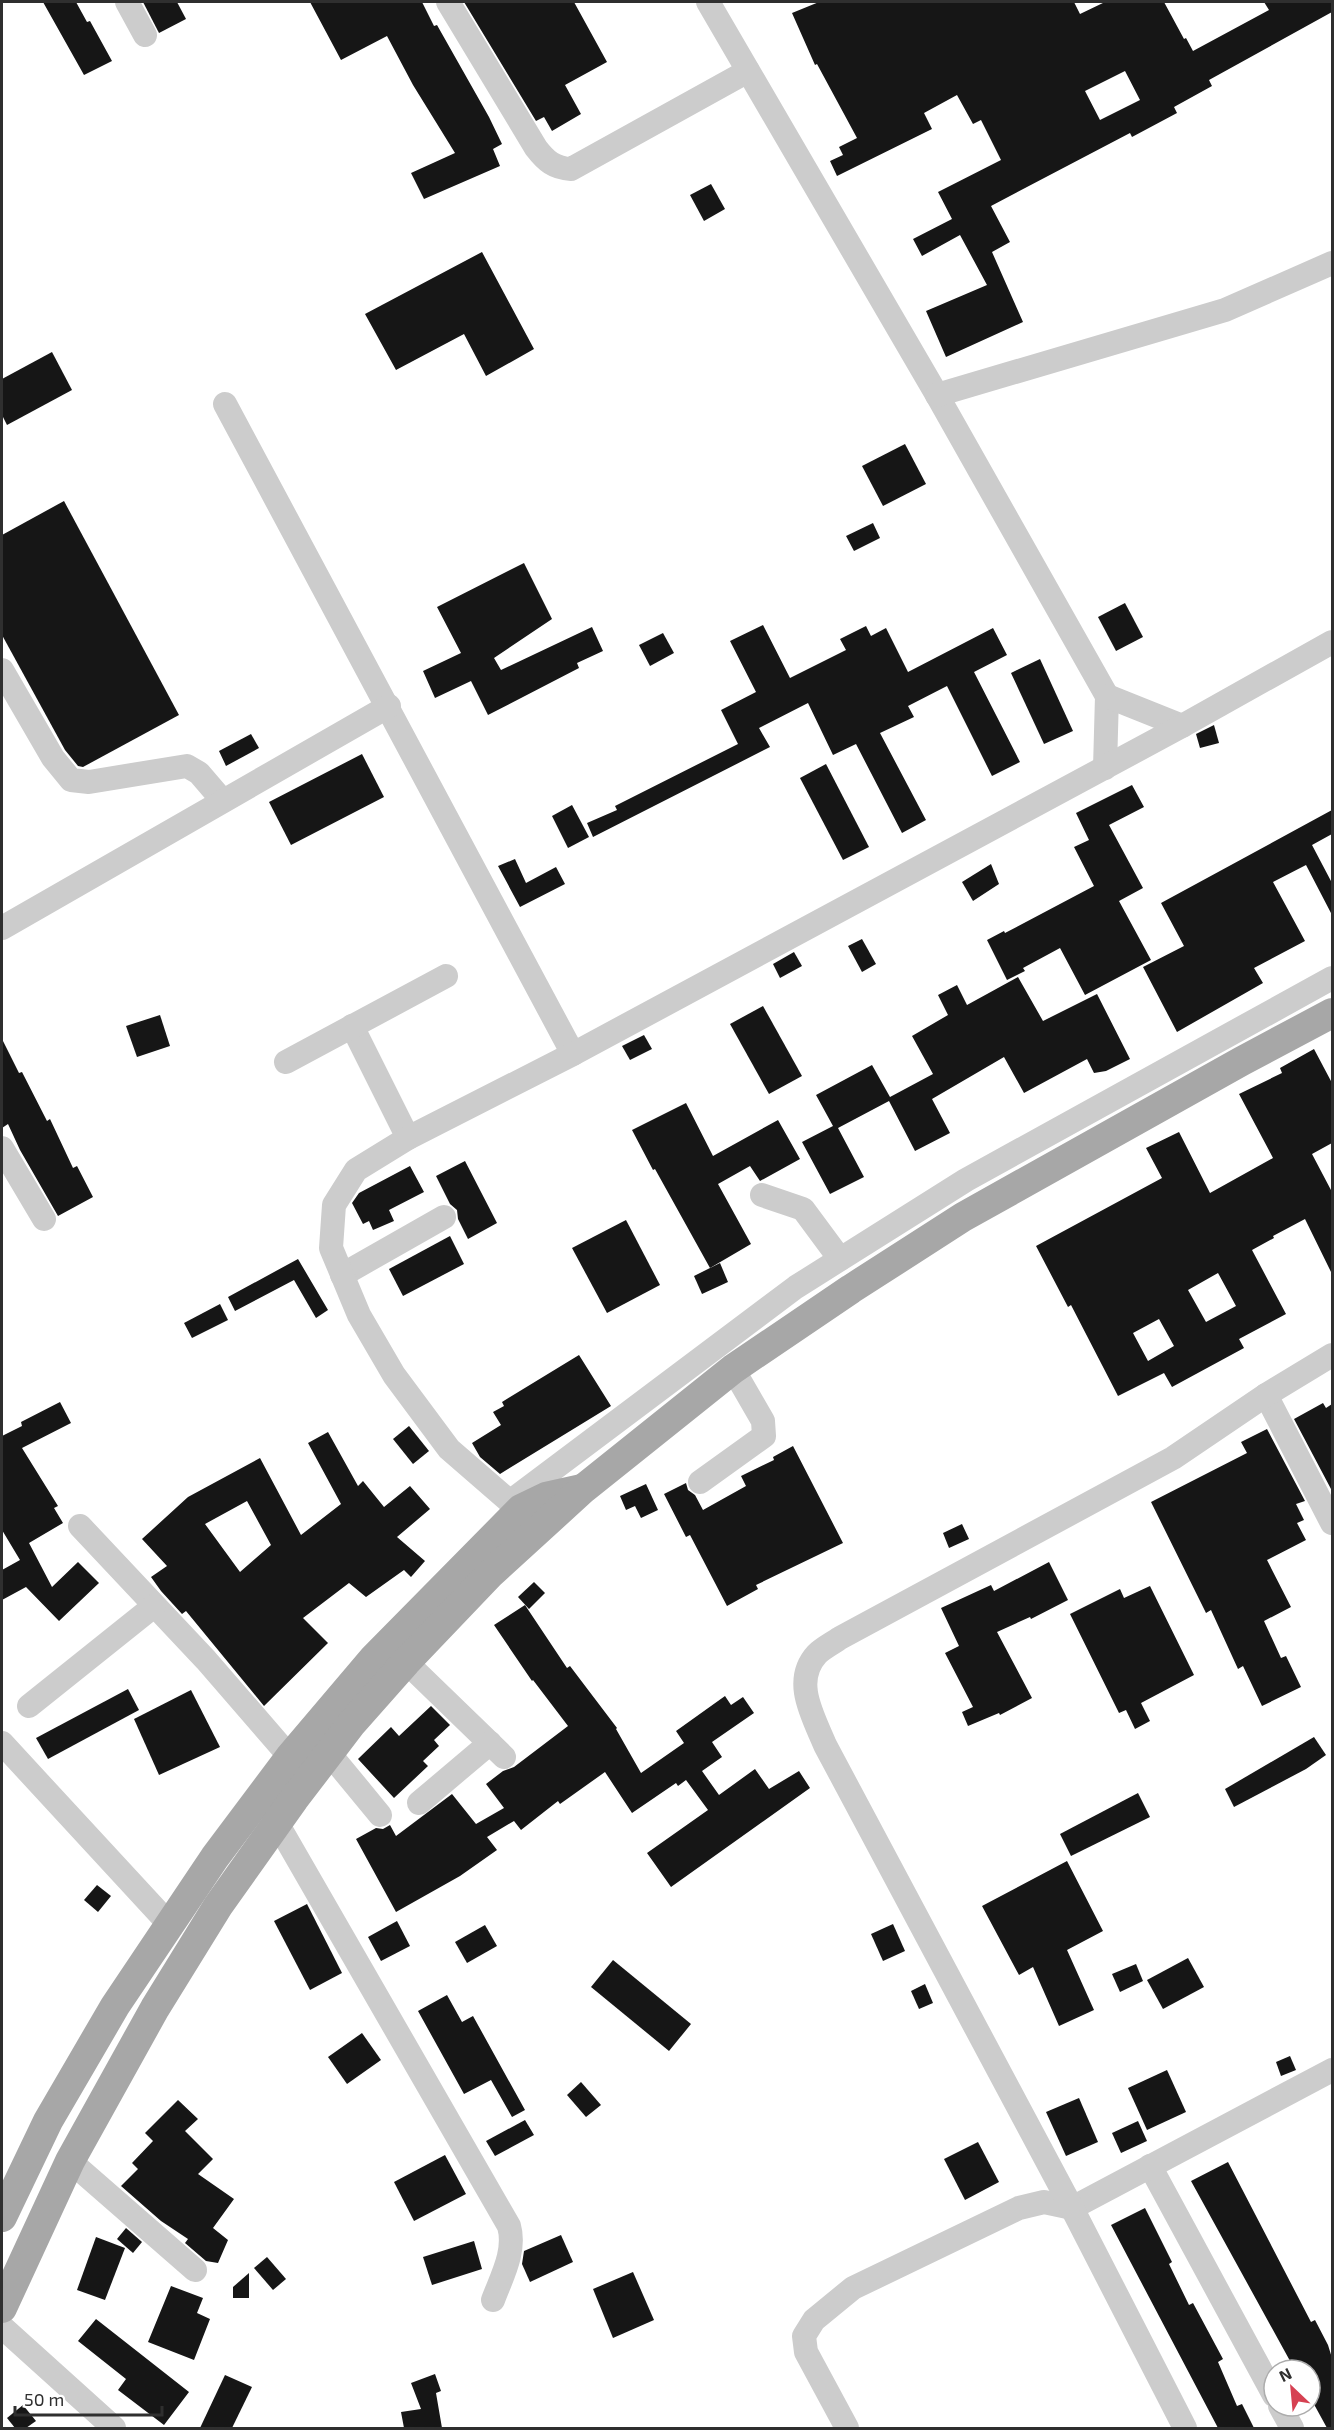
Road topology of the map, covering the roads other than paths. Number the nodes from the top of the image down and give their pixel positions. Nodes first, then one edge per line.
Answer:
1 (127, 2) edge
2 (448, 2) edge
3 (708, 2) edge
4 (145, 35) dead end
5 (748, 71) junction
6 (1332, 263) edge
7 (937, 396) junction
8 (225, 404) dead end
9 (1332, 642) edge
10 (2, 670) edge
11 (1107, 696) junction
12 (389, 706) junction
13 (1182, 726) junction
14 (1105, 768) junction
15 (223, 801) junction
16 (2, 928) edge
17 (446, 976) dead end
18 (1332, 978) edge
19 (1332, 1013) edge
20 (352, 1026) junction
21 (573, 1054) junction
22 (286, 1062) dead end
23 (408, 1138) junction
24 (2, 1148) edge
25 (762, 1195) dead end
26 (444, 1217) dead end
27 (44, 1219) dead end
28 (840, 1259) junction
29 (342, 1275) junction
30 (1332, 1354) edge
31 (733, 1369) junction
32 (1266, 1395) junction
33 (700, 1482) dead end
34 (524, 1513) junction
35 (1332, 1523) edge
36 (80, 1526) dead end
37 (154, 1606) junction
38 (406, 1662) junction
39 (29, 1706) dead end
40 (2, 1743) edge
41 (329, 1753) junction
42 (290, 1757) junction
43 (419, 1803) dead end
44 (380, 1815) dead end
45 (277, 1823) junction
46 (170, 1924) junction
47 (1332, 2070) edge
48 (70, 2160) junction
49 (1150, 2166) junction
50 (1072, 2208) junction
51 (2, 2217) edge
52 (195, 2270) dead end
53 (493, 2300) dead end
54 (2, 2308) edge
55 (2, 2327) edge
56 (1262, 2373) edge
57 (114, 2428) edge
58 (847, 2428) edge
59 (1185, 2428) edge

1 - 4 street
2 - 5 street
3 - 5 street
5 - 7 street
6 - 7 street
7 - 11 street
8 - 12 street
9 - 13 street
10 - 15 street
11 - 13 street
11 - 14 street
12 - 15 street
12 - 21 street
13 - 14 street
14 - 21 street
15 - 16 street
17 - 20 street
18 - 28 street
19 - 31 main road
20 - 22 street
20 - 23 street
21 - 23 street
23 - 29 street
24 - 27 street
25 - 28 street
26 - 29 street
28 - 34 street
29 - 34 street
30 - 32 street
31 - 33 street
31 - 34 main road
32 - 35 street
32 - 50 street
34 - 38 main road
34 - 42 main road
36 - 37 street
37 - 39 street
37 - 42 street
38 - 41 main road
38 - 43 street
40 - 46 street
41 - 44 street
41 - 45 main road
42 - 46 main road
45 - 48 main road
45 - 53 street
46 - 51 main road
47 - 49 street
48 - 52 street
48 - 54 main road
49 - 50 street
49 - 56 street
50 - 58 street
50 - 59 street
55 - 57 street

